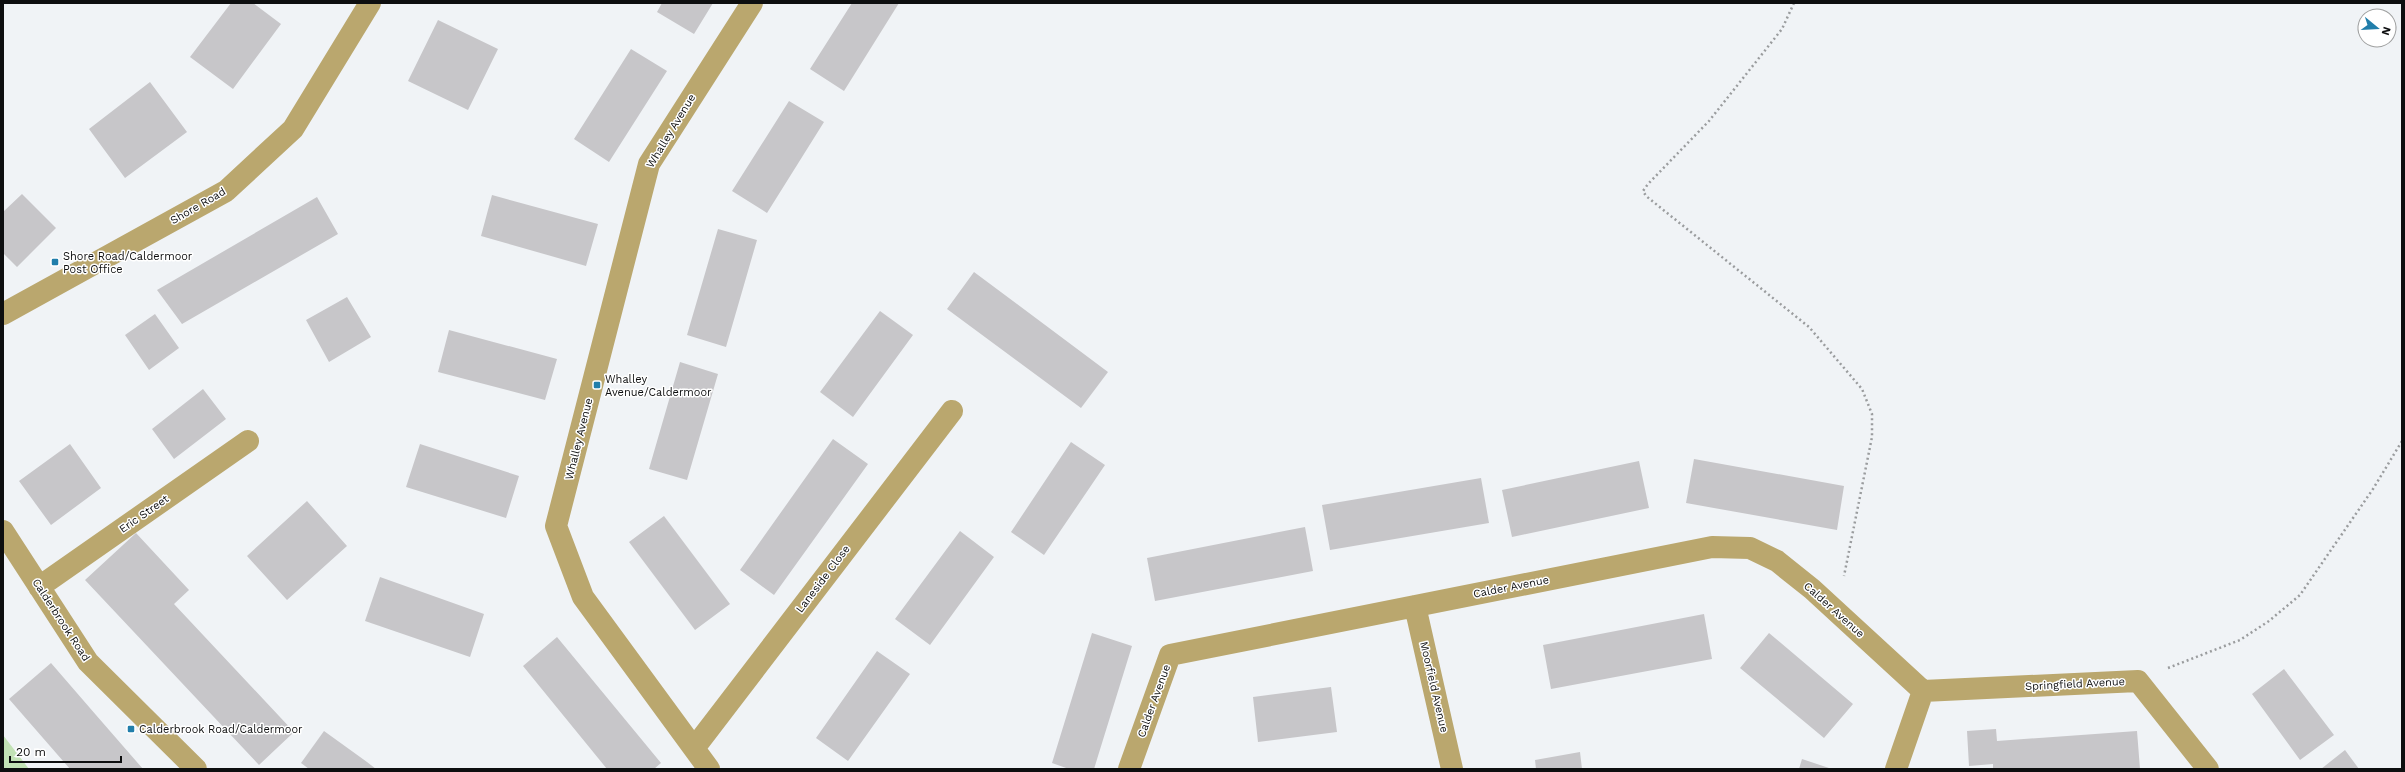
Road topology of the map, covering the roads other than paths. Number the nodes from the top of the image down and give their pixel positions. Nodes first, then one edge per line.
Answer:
1 (370, 3) edge
2 (752, 3) edge
3 (3, 314) edge
4 (952, 411) dead end
5 (248, 441) dead end
6 (3, 531) edge
7 (40, 587) junction
8 (1415, 606) junction
9 (1923, 691) junction
10 (695, 747) junction
11 (196, 769) edge
12 (709, 769) edge
13 (1129, 769) edge
14 (1452, 769) edge
15 (1896, 769) edge
16 (2208, 769) edge

1 - 3 street, Shore Road
2 - 10 street, Whalley Avenue
4 - 10 street, Laneside Close
5 - 7 street, Eric Street
6 - 7 street, Calderbrook Road
7 - 11 street, Calderbrook Road
8 - 9 street, Calder Avenue
8 - 13 street, Calder Avenue
8 - 14 street, Moorfield Avenue
9 - 15 street
9 - 16 street, Springfield Avenue
10 - 12 street, Whalley Avenue

